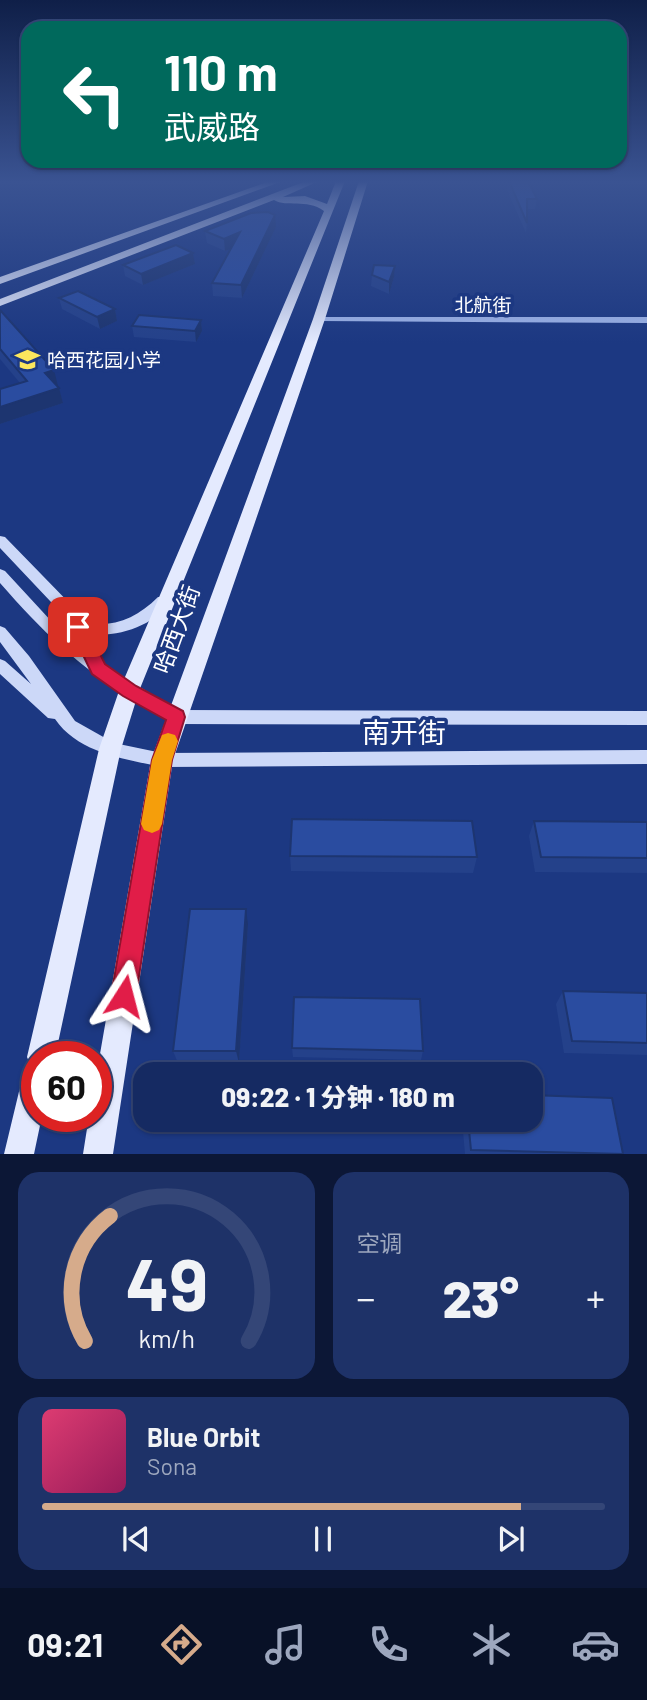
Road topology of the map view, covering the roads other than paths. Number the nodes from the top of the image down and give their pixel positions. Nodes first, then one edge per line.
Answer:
1 (129, 235) edge
2 (177, 235) edge
3 (317, 235) edge
4 (346, 235) edge
5 (0, 281) edge
6 (0, 303) edge
7 (319, 319) junction
8 (647, 320) edge
9 (0, 540) edge
10 (0, 574) edge
11 (169, 595) junction
12 (78, 627) junction
13 (0, 632) edge
14 (0, 666) edge
15 (98, 669) junction
16 (129, 691) junction
17 (176, 717) junction
18 (647, 718) edge
19 (69, 726) junction
20 (110, 749) junction
21 (647, 757) edge
22 (162, 760) junction
23 (45, 1041) edge
24 (24, 1132) edge
25 (19, 1154) edge
26 (98, 1154) edge

1 - 5 main road
2 - 6 main road
3 - 11 main road, 哈西大街
4 - 7 main road, 哈西大街
7 - 8 street, 北航街
7 - 17 main road, 哈西大街
9 - 12 main road
10 - 15 main road
11 - 12 main road
11 - 16 main road, 哈西大街
12 - 15 main road
13 - 19 main road
14 - 19 main road
15 - 16 main road
16 - 17 main road
16 - 20 main road, 哈西大街
17 - 18 main road, 南开街
17 - 22 main road, 哈西大街
19 - 20 main road, 南开街
20 - 22 main road, 南开街
20 - 23 main road, 哈西大街
21 - 22 main road, 南开街
22 - 26 main road, 哈西大街
24 - 25 main road

